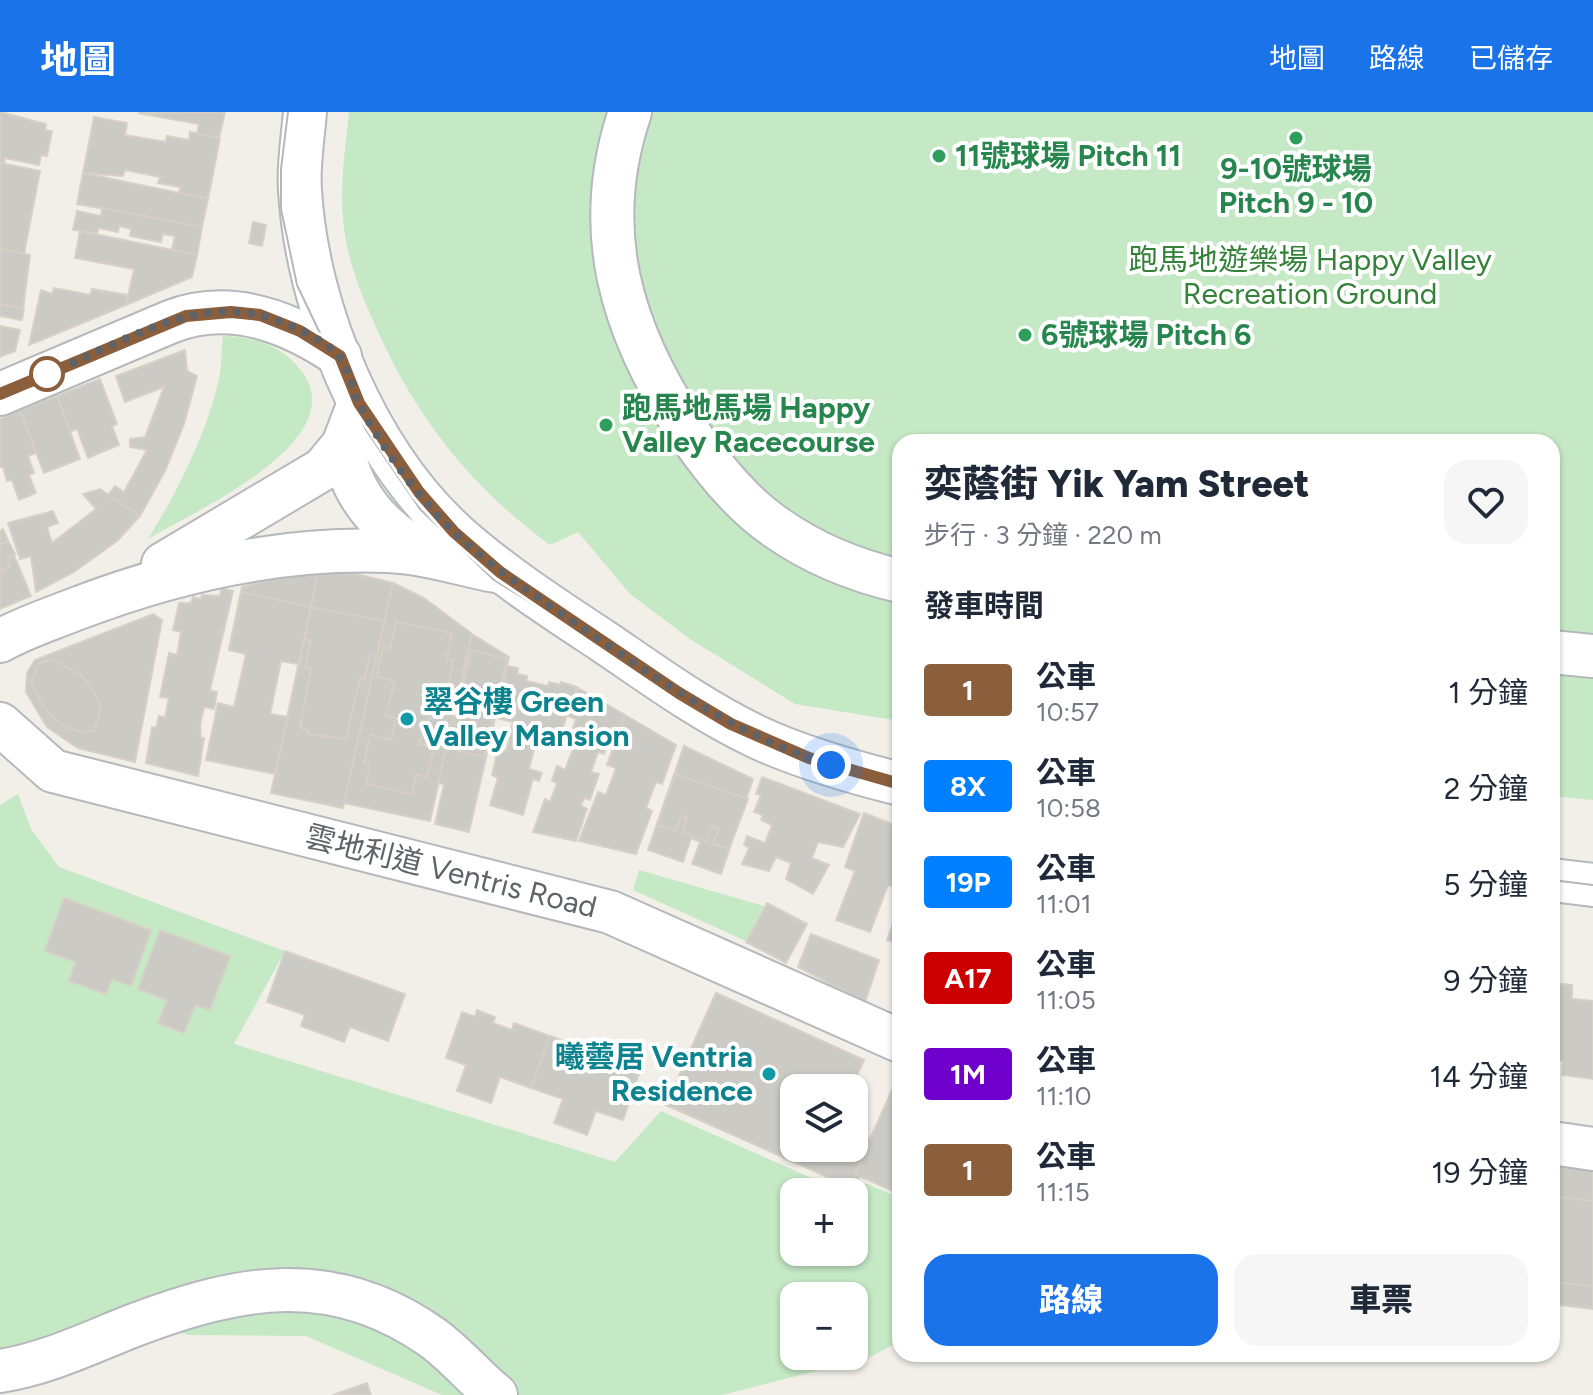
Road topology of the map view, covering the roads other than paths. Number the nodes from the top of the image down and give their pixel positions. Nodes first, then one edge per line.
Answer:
1 (305, 112) edge
2 (630, 112) edge
3 (340, 356) junction
4 (0, 394) edge
5 (359, 403) junction
6 (333, 457) junction
7 (389, 551) junction
8 (437, 558) junction
9 (500, 572) junction
10 (892, 578) edge
11 (96, 601) junction
12 (0, 641) edge
13 (1560, 653) edge
14 (1593, 656) edge
15 (0, 724) edge
16 (892, 782) edge
17 (1560, 881) edge
18 (1593, 885) edge
19 (892, 1037) edge
20 (1560, 1144) edge
21 (1593, 1149) edge
22 (0, 1371) edge
23 (496, 1395) edge

1 - 3 street
2 - 10 street
3 - 4 street
3 - 5 street
5 - 6 street
5 - 9 street
6 - 7 street
6 - 8 street
6 - 11 street
7 - 8 street
7 - 11 street
8 - 9 street
9 - 16 street
11 - 12 street
13 - 14 street
15 - 19 street, 雲地利道 Ventris Road
17 - 18 street
20 - 21 street
22 - 23 street

